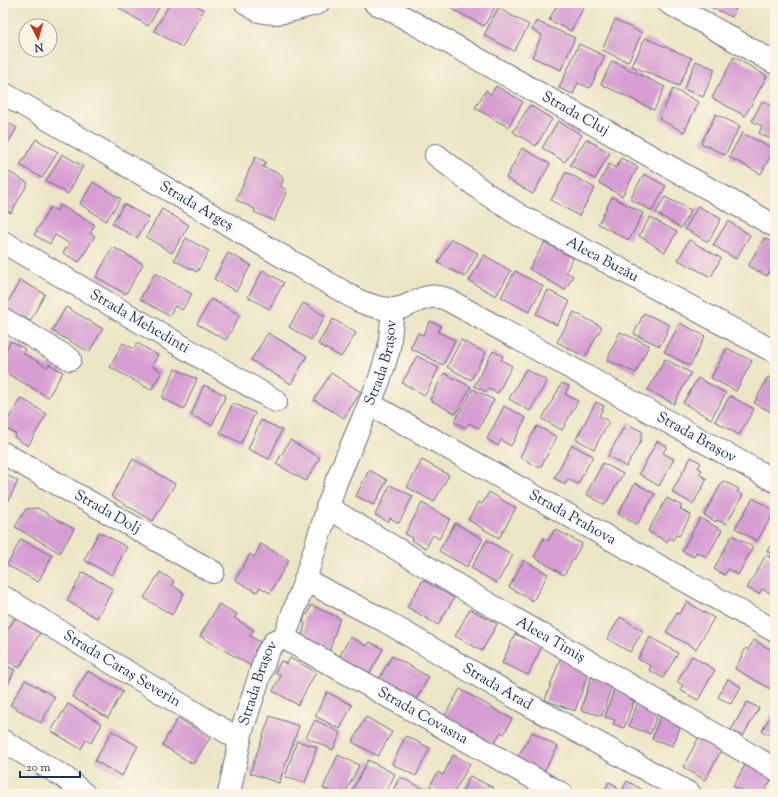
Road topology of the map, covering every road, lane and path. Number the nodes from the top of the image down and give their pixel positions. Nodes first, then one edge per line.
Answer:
1 (246, 3) edge
2 (318, 3) edge
3 (375, 3) edge
4 (669, 3) edge
5 (775, 62) edge
6 (3, 93) edge
7 (436, 155) dead end
8 (775, 226) edge
9 (3, 242) edge
10 (393, 309) junction
11 (3, 318) edge
12 (775, 352) edge
13 (70, 359) dead end
14 (276, 401) dead end
15 (370, 404) junction
16 (3, 453) edge
17 (775, 482) edge
18 (327, 507) junction
19 (213, 572) dead end
20 (305, 580) junction
21 (3, 597) edge
22 (775, 631) edge
23 (284, 638) junction
24 (240, 740) junction
25 (3, 741) edge
26 (775, 769) edge
27 (84, 794) edge
28 (229, 794) edge
29 (562, 794) edge
30 (690, 794) edge

1 - 2 street
3 - 8 street, Strada Cluj
4 - 5 street
6 - 10 street, Strada Argeș
7 - 12 street, Aleea Buzău
9 - 14 street, Strada Mehedinti
10 - 15 street, Strada Brașov
10 - 17 street, Strada Brașov
11 - 13 street
15 - 18 street, Strada Brașov
15 - 22 street, Strada Prahova
16 - 19 street, Strada Dolj
18 - 20 street, Strada Brașov
18 - 26 street, Aleea Timiș
20 - 23 street, Strada Brașov
20 - 30 street, Strada Arad
21 - 24 street, Strada Caraș Severin
23 - 24 street, Strada Brașov
23 - 29 street, Strada Covasna
24 - 28 street, Strada Brașov
25 - 27 street

